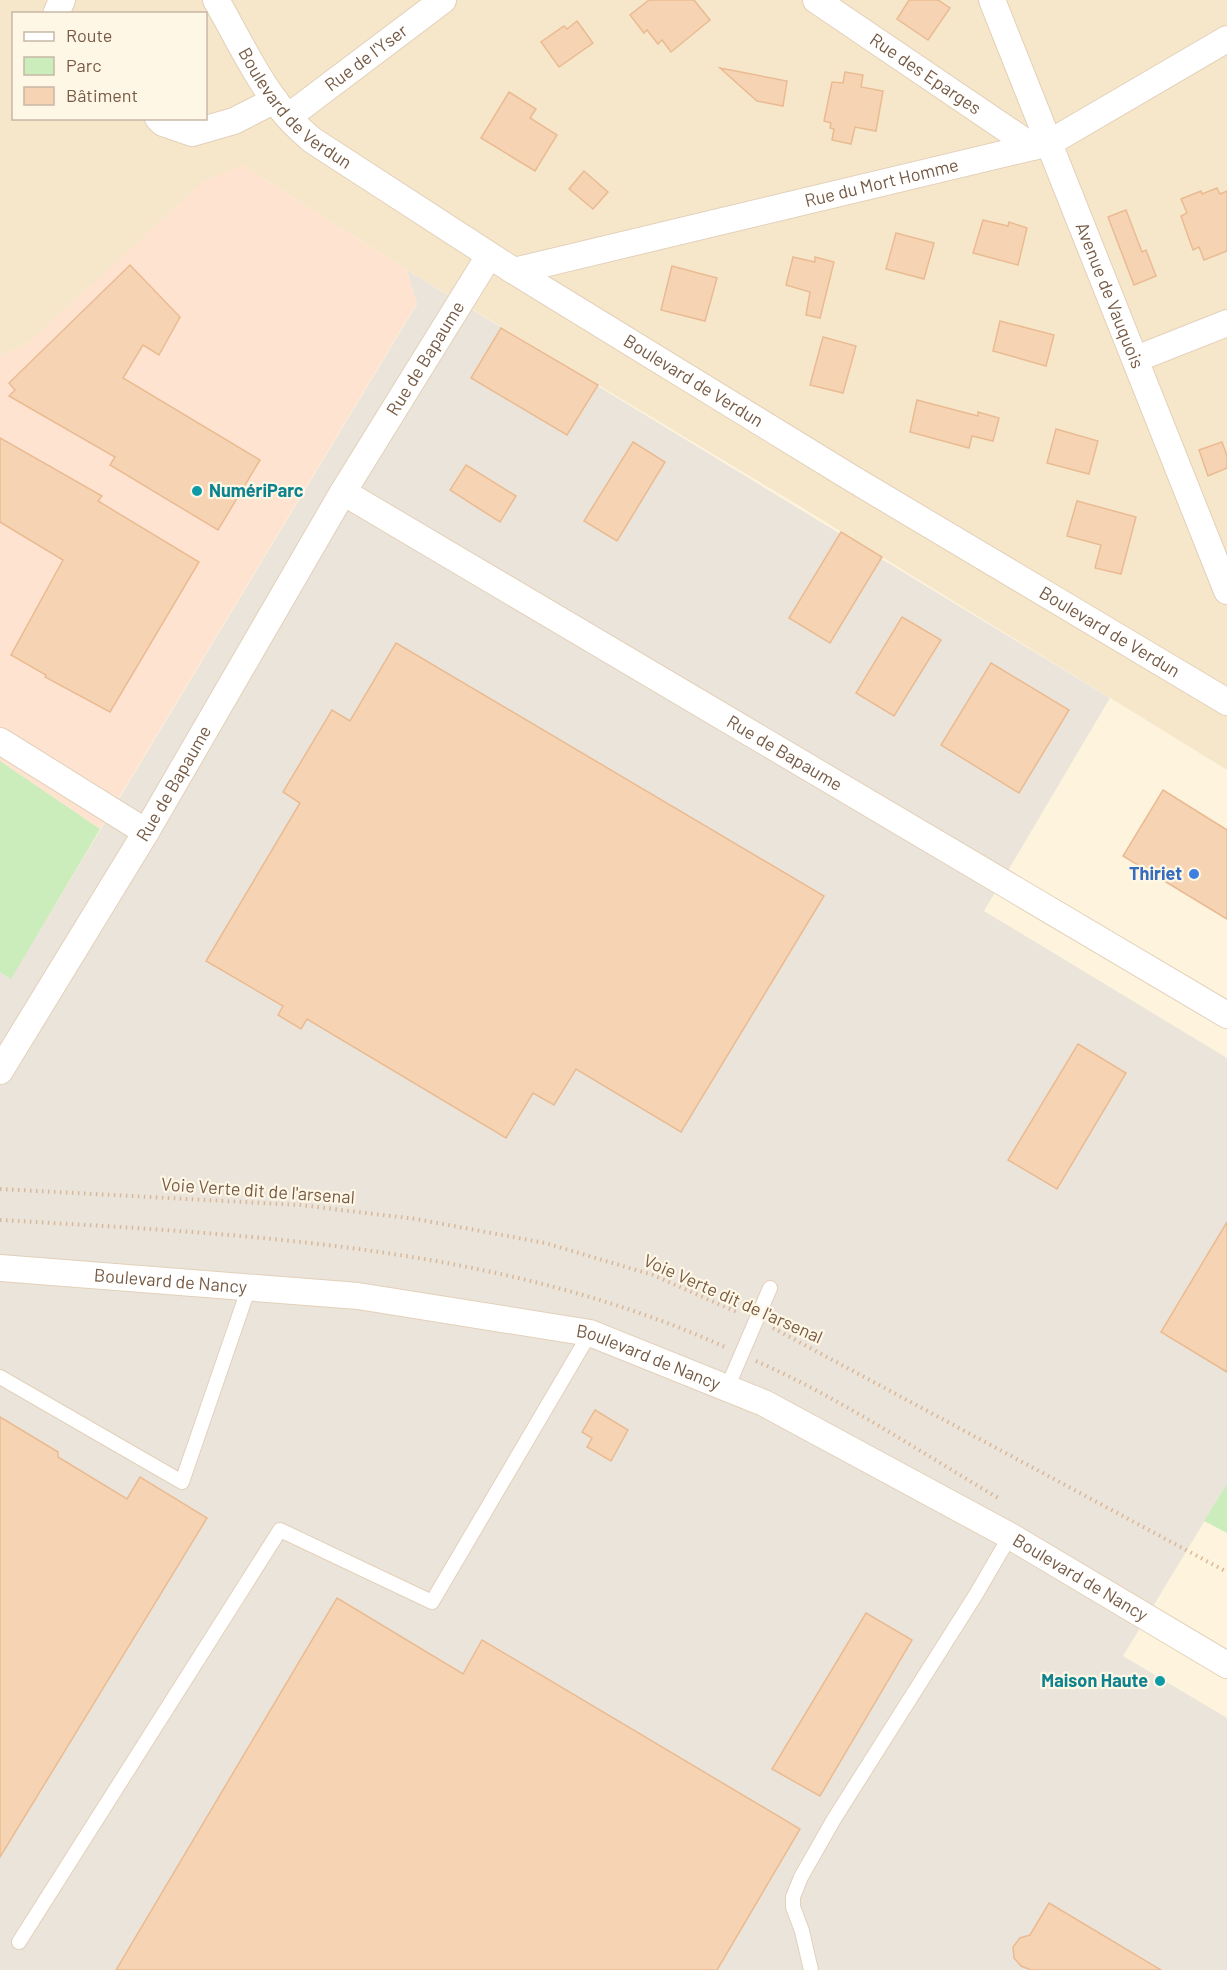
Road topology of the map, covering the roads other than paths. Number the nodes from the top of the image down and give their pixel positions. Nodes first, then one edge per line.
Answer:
1 (216, 0) edge
2 (443, 0) edge
3 (816, 0) edge
4 (992, 0) edge
5 (1227, 39) edge
6 (281, 108) junction
7 (160, 120) edge
8 (1041, 145) junction
9 (489, 256) junction
10 (514, 271) junction
11 (1227, 323) edge
12 (1136, 359) junction
13 (343, 492) junction
14 (1227, 591) edge
15 (1227, 702) edge
16 (0, 741) edge
17 (146, 832) junction
18 (1227, 1015) edge
19 (0, 1071) edge
20 (0, 1268) edge
21 (249, 1287) junction
22 (770, 1288) dead end
23 (590, 1333) junction
24 (0, 1377) edge
25 (727, 1388) junction
26 (1010, 1536) junction
27 (1227, 1665) edge
28 (19, 1942) dead end
29 (811, 1970) edge

1 - 6 street, Boulevard de Verdun
2 - 6 street, Rue de l'Yser
3 - 8 street, Rue des Eparges
4 - 8 street, Avenue de Vauquois
5 - 8 street, Rue du Mort Homme
6 - 7 street, Rue de l'Yser
6 - 9 street, Boulevard de Verdun
8 - 10 street, Rue du Mort Homme
8 - 12 street, Avenue de Vauquois
9 - 10 street, Boulevard de Verdun
9 - 13 street, Rue de Bapaume
10 - 15 street, Boulevard de Verdun
11 - 12 street
12 - 14 street, Avenue de Vauquois
13 - 17 street, Rue de Bapaume
13 - 18 street, Rue de Bapaume
16 - 17 street
17 - 19 street, Rue de Bapaume
20 - 21 street, Boulevard de Nancy
21 - 23 street, Boulevard de Nancy
21 - 24 lane
22 - 25 lane
23 - 25 street, Boulevard de Nancy
23 - 28 lane
25 - 26 street, Boulevard de Nancy
26 - 27 street, Boulevard de Nancy
26 - 29 lane

